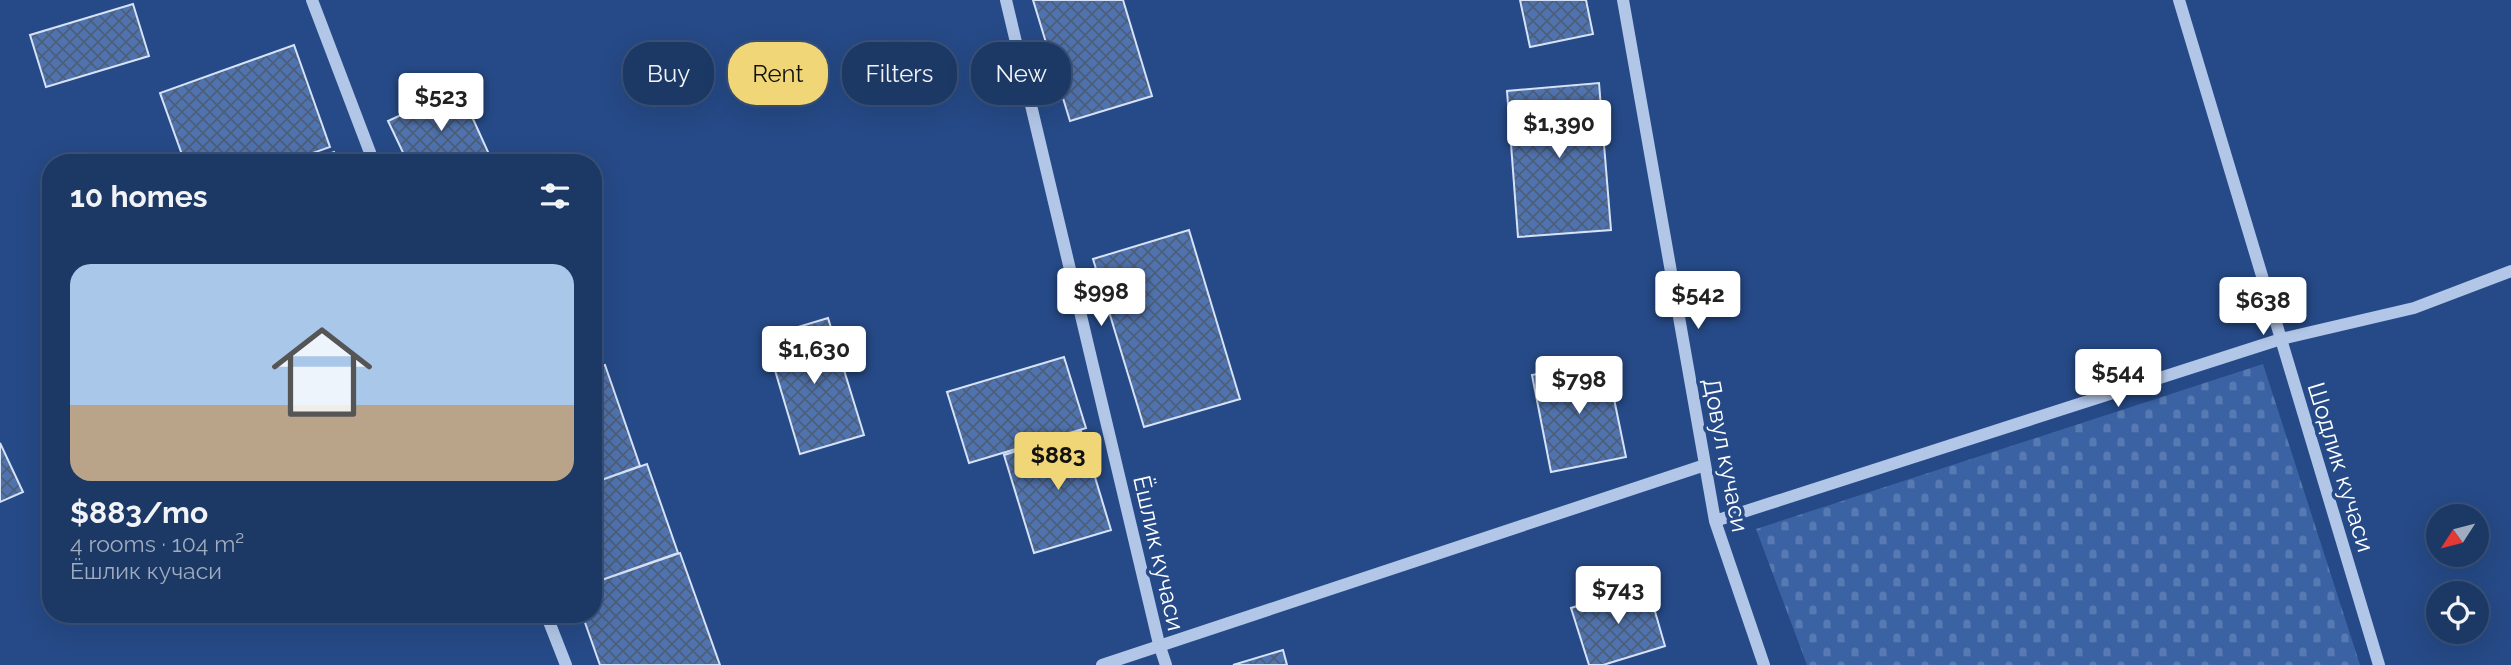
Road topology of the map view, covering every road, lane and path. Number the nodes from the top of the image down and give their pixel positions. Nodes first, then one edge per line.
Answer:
1 (312, 0) edge
2 (1006, 0) edge
3 (1623, 0) edge
4 (2179, 0) edge
5 (371, 154) edge
6 (2511, 271) edge
7 (2281, 339) junction
8 (1705, 465) junction
9 (1714, 521) junction
10 (550, 623) edge
11 (1159, 645) junction
12 (566, 665) edge
13 (1102, 665) edge
14 (1166, 665) edge
15 (1765, 665) edge
16 (2378, 665) edge

1 - 5 street
2 - 11 street, Ёшлик кучаси
3 - 8 street, Довул кучаси
4 - 7 street, Шодлик кучаси
6 - 7 street
7 - 9 street
7 - 16 street, Шодлик кучаси
8 - 9 street, Довул кучаси
8 - 11 street
9 - 15 street, Довул кучаси
10 - 12 street
11 - 13 street
11 - 14 street, Ёшлик кучаси

